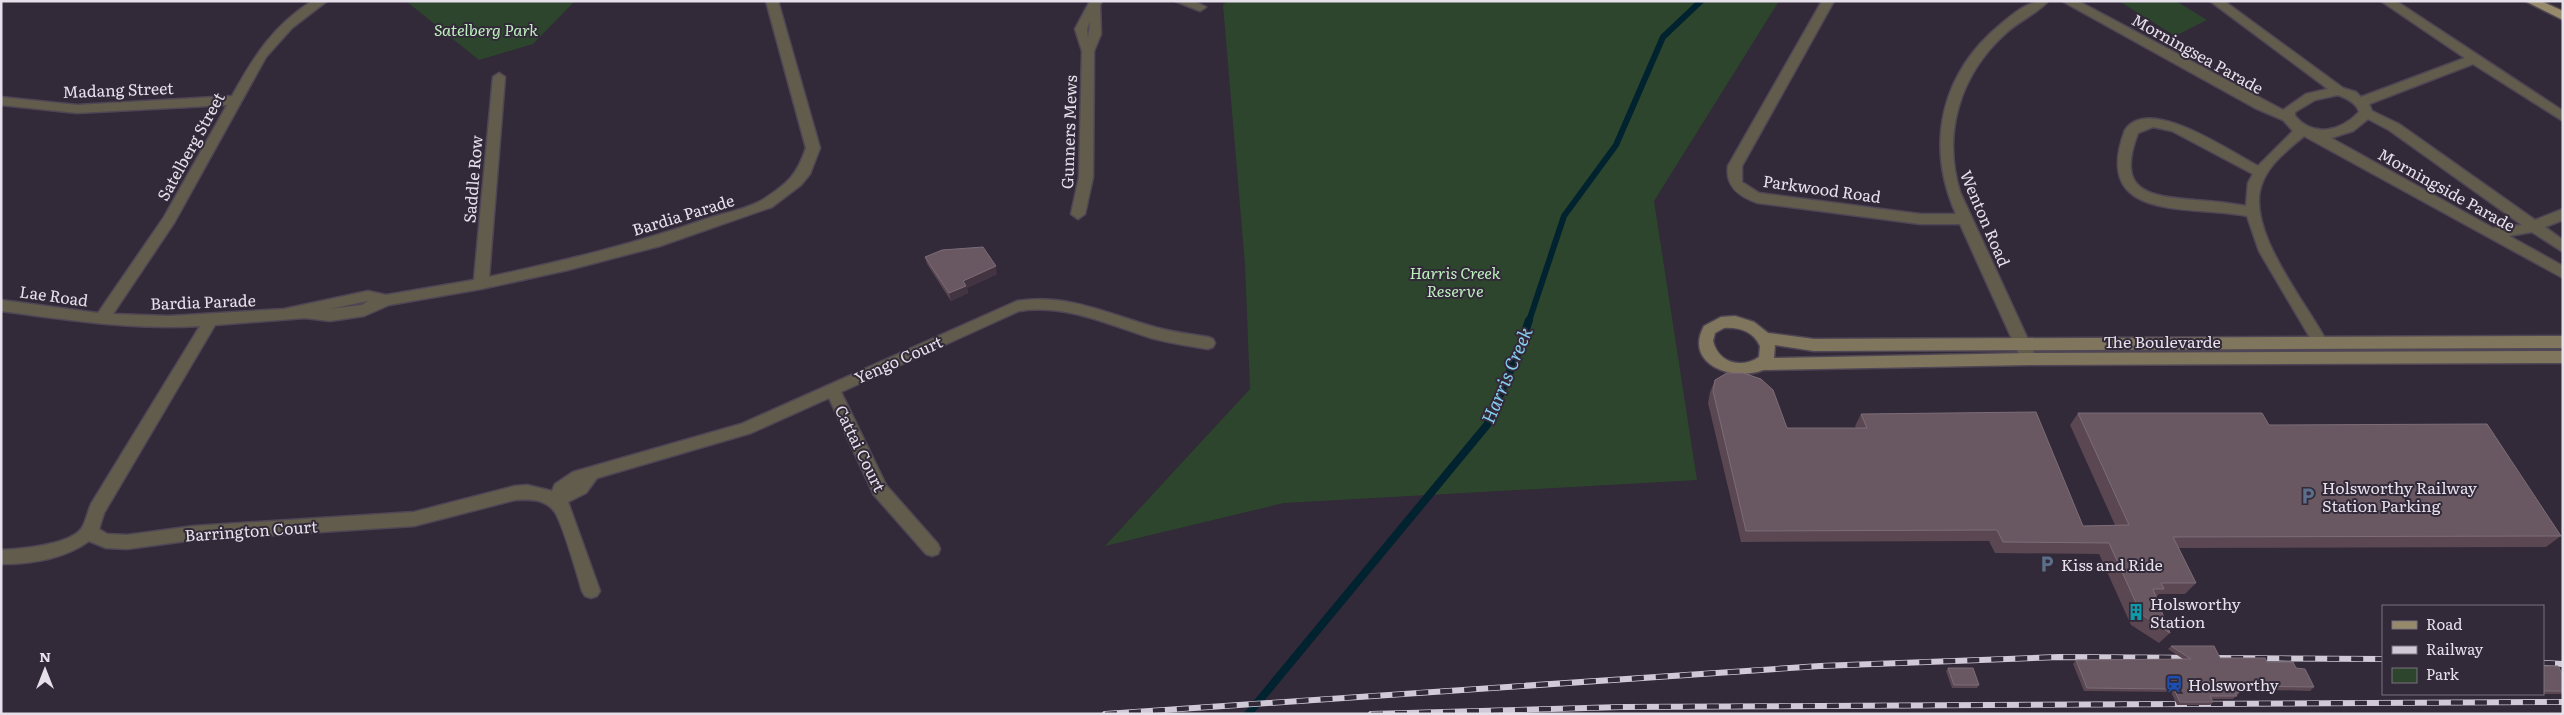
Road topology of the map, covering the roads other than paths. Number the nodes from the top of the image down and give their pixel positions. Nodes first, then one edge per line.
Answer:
1 (320, 1) edge
2 (772, 1) edge
3 (1181, 1) edge
4 (1828, 1) edge
5 (2042, 1) edge
6 (2068, 1) edge
7 (2216, 1) edge
8 (2387, 1) edge
9 (2531, 1) edge
10 (1095, 3) edge
11 (1200, 7) dead end
12 (2563, 16) edge
13 (2474, 59) junction
14 (499, 77) dead end
15 (2339, 91) junction
16 (236, 100) junction
17 (1, 101) edge
18 (2364, 107) junction
19 (2288, 117) junction
20 (2563, 117) edge
21 (2308, 133) junction
22 (2260, 172) junction
23 (2254, 212) junction
24 (1078, 214) dead end
25 (2563, 214) edge
26 (1965, 219) junction
27 (2534, 227) junction
28 (2491, 233) junction
29 (2563, 247) edge
30 (2563, 273) edge
31 (480, 284) junction
32 (1, 305) edge
33 (102, 319) junction
34 (210, 320) junction
35 (1764, 338) junction
36 (2320, 342) junction
37 (2563, 342) edge
38 (1208, 344) dead end
39 (2022, 344) junction
40 (2563, 357) edge
41 (2028, 360) junction
42 (1762, 364) junction
43 (832, 389) junction
44 (555, 500) junction
45 (91, 530) junction
46 (932, 549) dead end
47 (1, 557) edge
48 (591, 592) dead end

1 - 16 street, Satelberg Street
2 - 31 street, Bardia Parade
3 - 11 street
4 - 26 street, Parkwood Road
5 - 26 street, Wenton Road
6 - 19 street, Morningsea Parade
7 - 15 street
8 - 13 street
9 - 12 main road
10 - 24 street, Gunners Mews
13 - 18 street
13 - 20 street
14 - 31 street, Saddle Row
15 - 18 street, Morningside Parade
15 - 19 street
16 - 17 street, Madang Street
16 - 33 street, Satelberg Street
18 - 21 street
18 - 27 street, Morningside Parade
19 - 21 street, Morningside Parade
21 - 22 street
21 - 28 street, Morningside Parade
22 - 23 street
22 - 23 street
23 - 36 street
25 - 27 street
26 - 39 street, Wenton Road
27 - 28 street
27 - 29 street, Morningside Parade
28 - 30 street, Morningside Parade
31 - 34 street, Bardia Parade
32 - 33 street, Lae Road
33 - 34 street, Bardia Parade
34 - 45 street
35 - 39 street, The Boulevarde
35 - 42 street
35 - 42 street
36 - 37 street, The Boulevarde
36 - 39 street, The Boulevarde
38 - 43 street, Yengo Court
39 - 41 street, Wenton Road
40 - 41 street, The Boulevarde
41 - 42 street, The Boulevarde
43 - 44 street, Yengo Court
43 - 46 street, Cattai Court
44 - 45 street, Barrington Court
44 - 48 street
45 - 47 street

